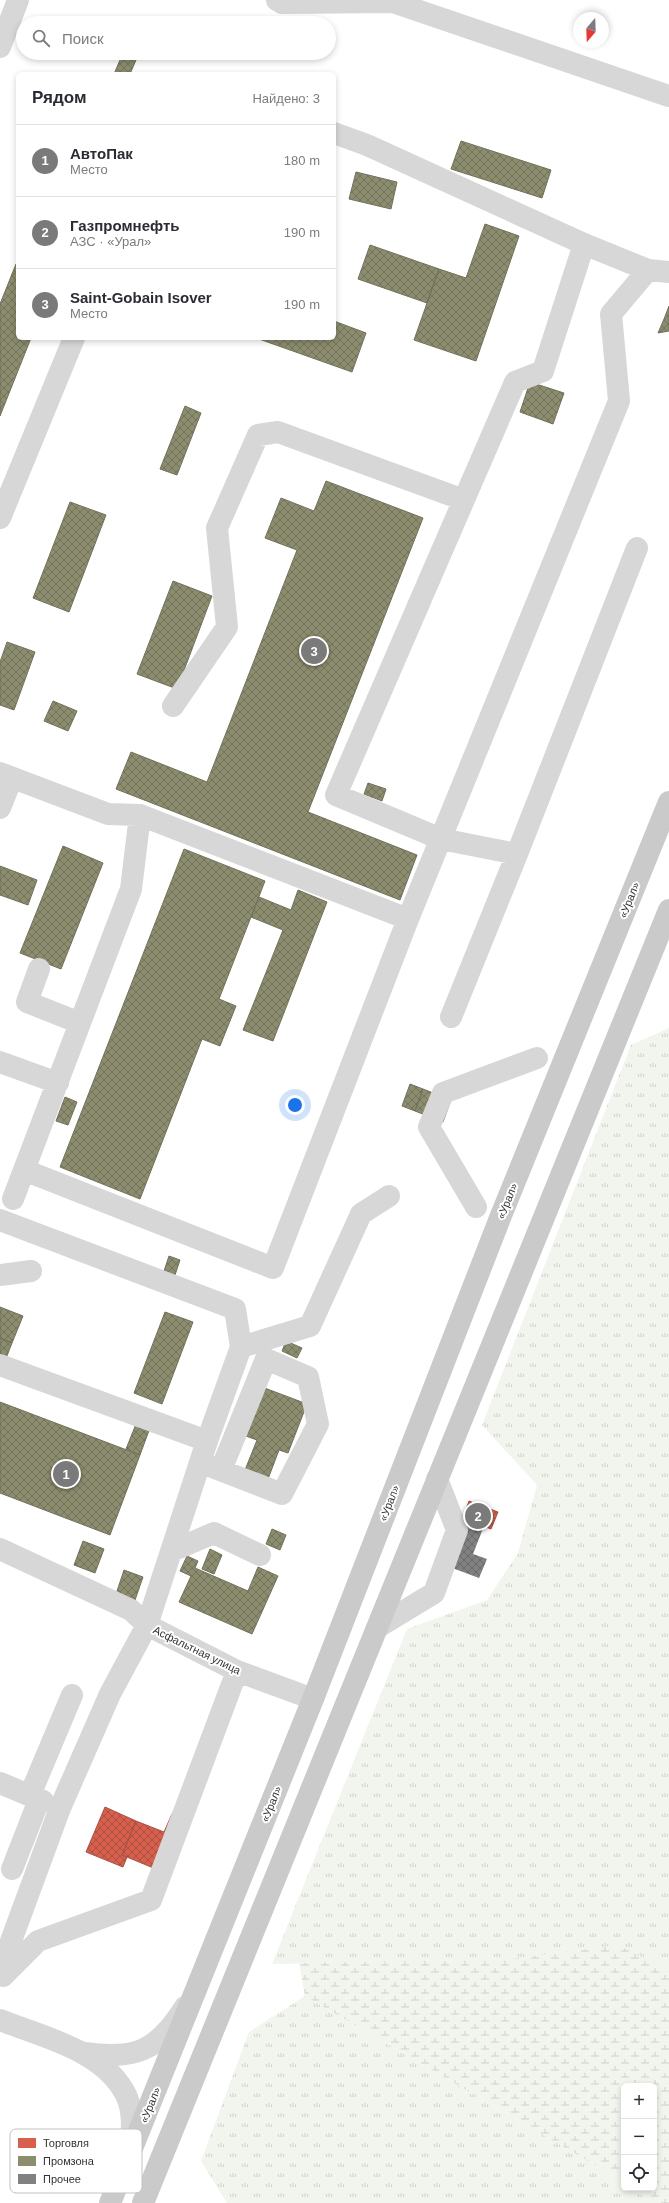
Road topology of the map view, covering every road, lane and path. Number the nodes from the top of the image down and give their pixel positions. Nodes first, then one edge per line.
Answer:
1 (18, 0) edge
2 (277, 0) edge
3 (393, 1) edge
4 (0, 47) edge
5 (669, 96) edge
6 (336, 134) edge
7 (584, 244) junction
8 (659, 271) edge
9 (73, 340) edge
10 (464, 500) junction
11 (0, 518) edge
12 (637, 548) dead end
13 (173, 706) dead end
14 (6, 776) edge
15 (669, 802) edge
16 (0, 808) edge
17 (140, 815) junction
18 (441, 839) junction
19 (517, 854) junction
20 (669, 910) edge
21 (408, 919) junction
22 (39, 969) dead end
23 (450, 1017) dead end
24 (80, 1023) junction
25 (537, 1058) dead end
26 (0, 1062) edge
27 (58, 1083) junction
28 (24, 1170) junction
29 (389, 1196) dead end
30 (13, 1199) dead end
31 (476, 1207) dead end
32 (0, 1220) edge
33 (31, 1271) dead end
34 (0, 1275) edge
35 (241, 1347) junction
36 (0, 1365) edge
37 (207, 1441) junction
38 (211, 1466) junction
39 (436, 1479) junction
40 (0, 1549) edge
41 (172, 1551) junction
42 (260, 1555) dead end
43 (147, 1625) junction
44 (378, 1627) junction
45 (237, 1671) junction
46 (72, 1695) dead end
47 (313, 1699) junction
48 (0, 1783) edge
49 (34, 1798) junction
50 (60, 1808) junction
51 (12, 1869) dead end
52 (2, 1978) edge
53 (198, 1986) junction
54 (0, 2020) edge
55 (82, 2052) junction
56 (132, 2129) edge
57 (141, 2129) edge
58 (114, 2193) edge
59 (110, 2203) edge
60 (143, 2203) edge

1 - 4 street
2 - 3 street
3 - 5 street
6 - 7 street
7 - 8 street
7 - 10 street
8 - 18 street
9 - 11 street
10 - 13 street
10 - 18 street
12 - 19 street
14 - 16 street
14 - 17 street
15 - 47 main road, «Урал»
17 - 21 street
17 - 24 street
18 - 19 street
18 - 21 street
19 - 23 street
20 - 39 main road
21 - 28 street
22 - 24 street
24 - 27 street
25 - 31 street
26 - 27 street
27 - 28 street
28 - 30 street
29 - 35 street
32 - 35 street
33 - 34 street
35 - 37 street
36 - 37 street
37 - 38 street
38 - 38 street
38 - 41 street
39 - 44 main road
39 - 44 street
40 - 43 street, Асфальтная улица
41 - 42 street
41 - 43 street
43 - 45 street, Асфальтная улица
43 - 50 street
44 - 60 main road
45 - 47 street, Асфальтная улица
45 - 52 street
46 - 49 street
47 - 53 main road, «Урал»
48 - 49 street
49 - 50 street
49 - 51 street
50 - 52 street
53 - 55 street
53 - 57 main road, «Урал»
54 - 55 street
55 - 56 street
58 - 59 main road, «Урал»

